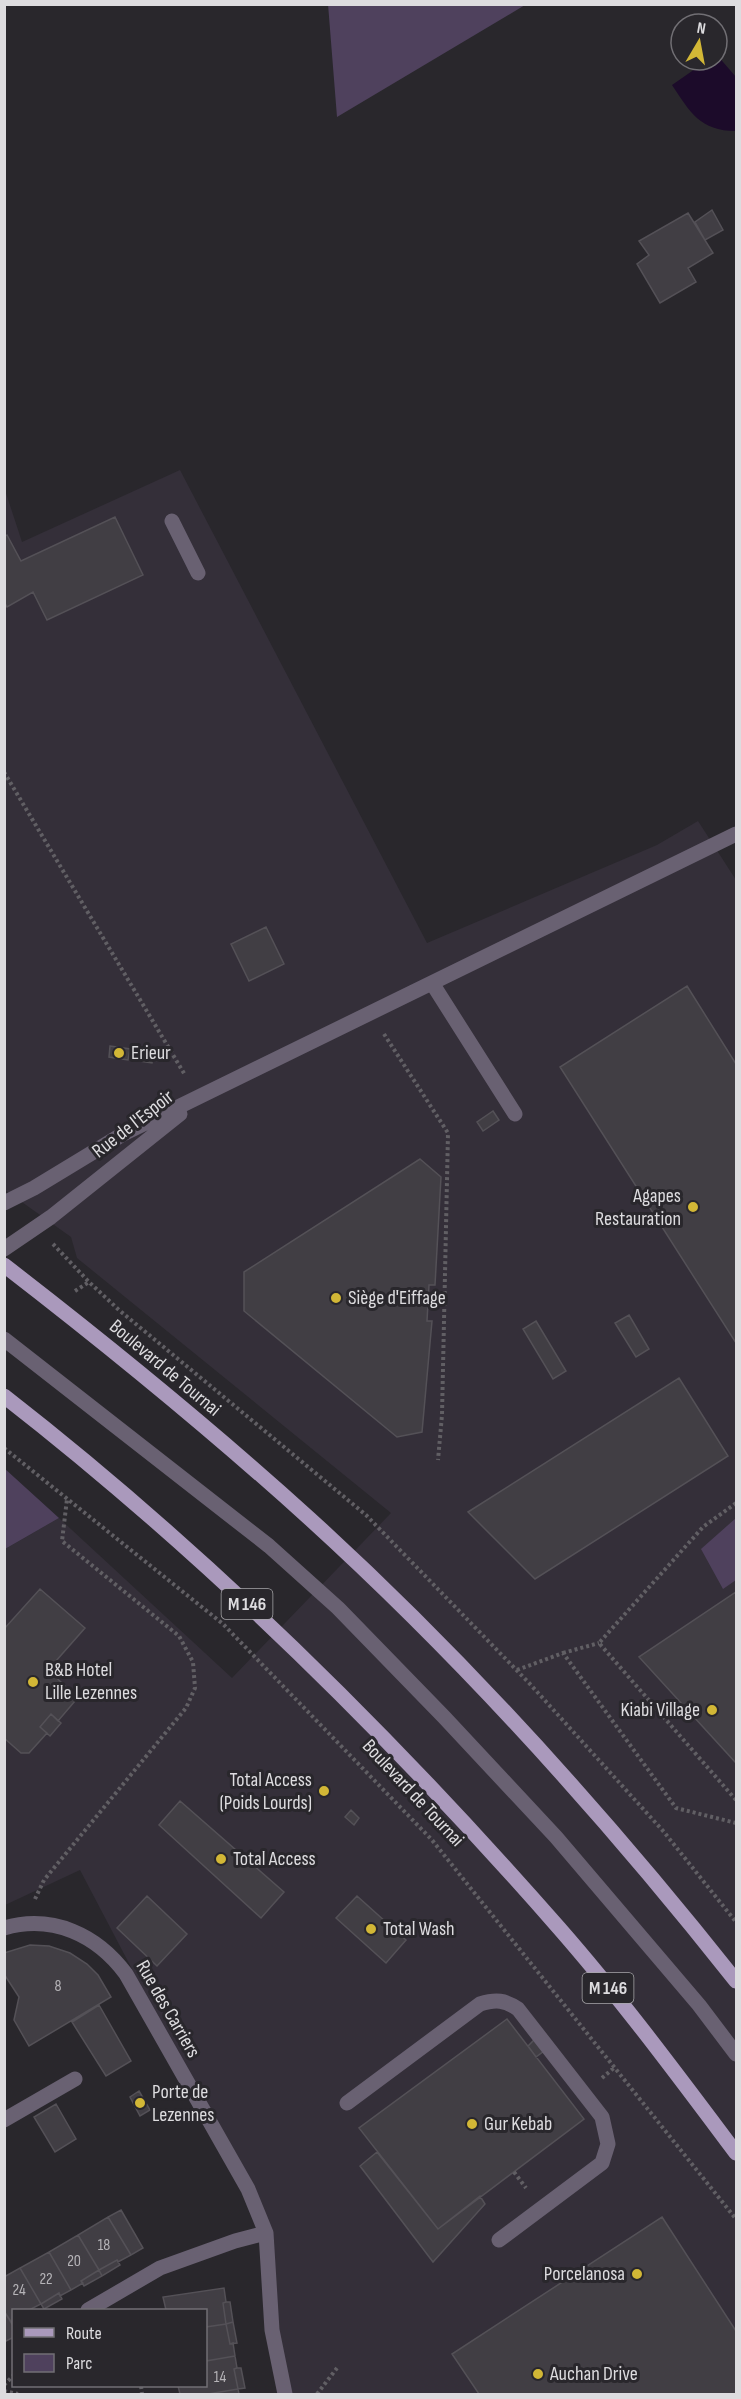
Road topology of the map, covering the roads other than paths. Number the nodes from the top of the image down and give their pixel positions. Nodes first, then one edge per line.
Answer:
1 (172, 521) dead end
2 (198, 573) dead end
3 (736, 834) edge
4 (432, 983) junction
5 (199, 1099) junction
6 (515, 1114) dead end
7 (4, 1203) edge
8 (4, 1249) edge
9 (4, 1264) edge
10 (4, 1340) edge
11 (4, 1396) edge
12 (4, 1928) edge
13 (736, 1981) edge
14 (736, 2054) edge
15 (75, 2079) dead end
16 (347, 2103) dead end
17 (4, 2120) edge
18 (736, 2153) edge
19 (266, 2233) junction
20 (499, 2240) dead end
21 (90, 2309) edge
22 (285, 2394) edge

1 - 2 street
3 - 4 street
4 - 5 street
4 - 6 street
5 - 7 street, Rue de l'Espoir
5 - 8 street, Rue de l'Espoir
9 - 13 main road, Boulevard de Tournai
10 - 14 street
11 - 18 main road, Boulevard de Tournai / M 146
12 - 19 street, Rue des Carriers
15 - 17 street
16 - 20 street
19 - 21 street
19 - 22 street, Rue des Carriers

